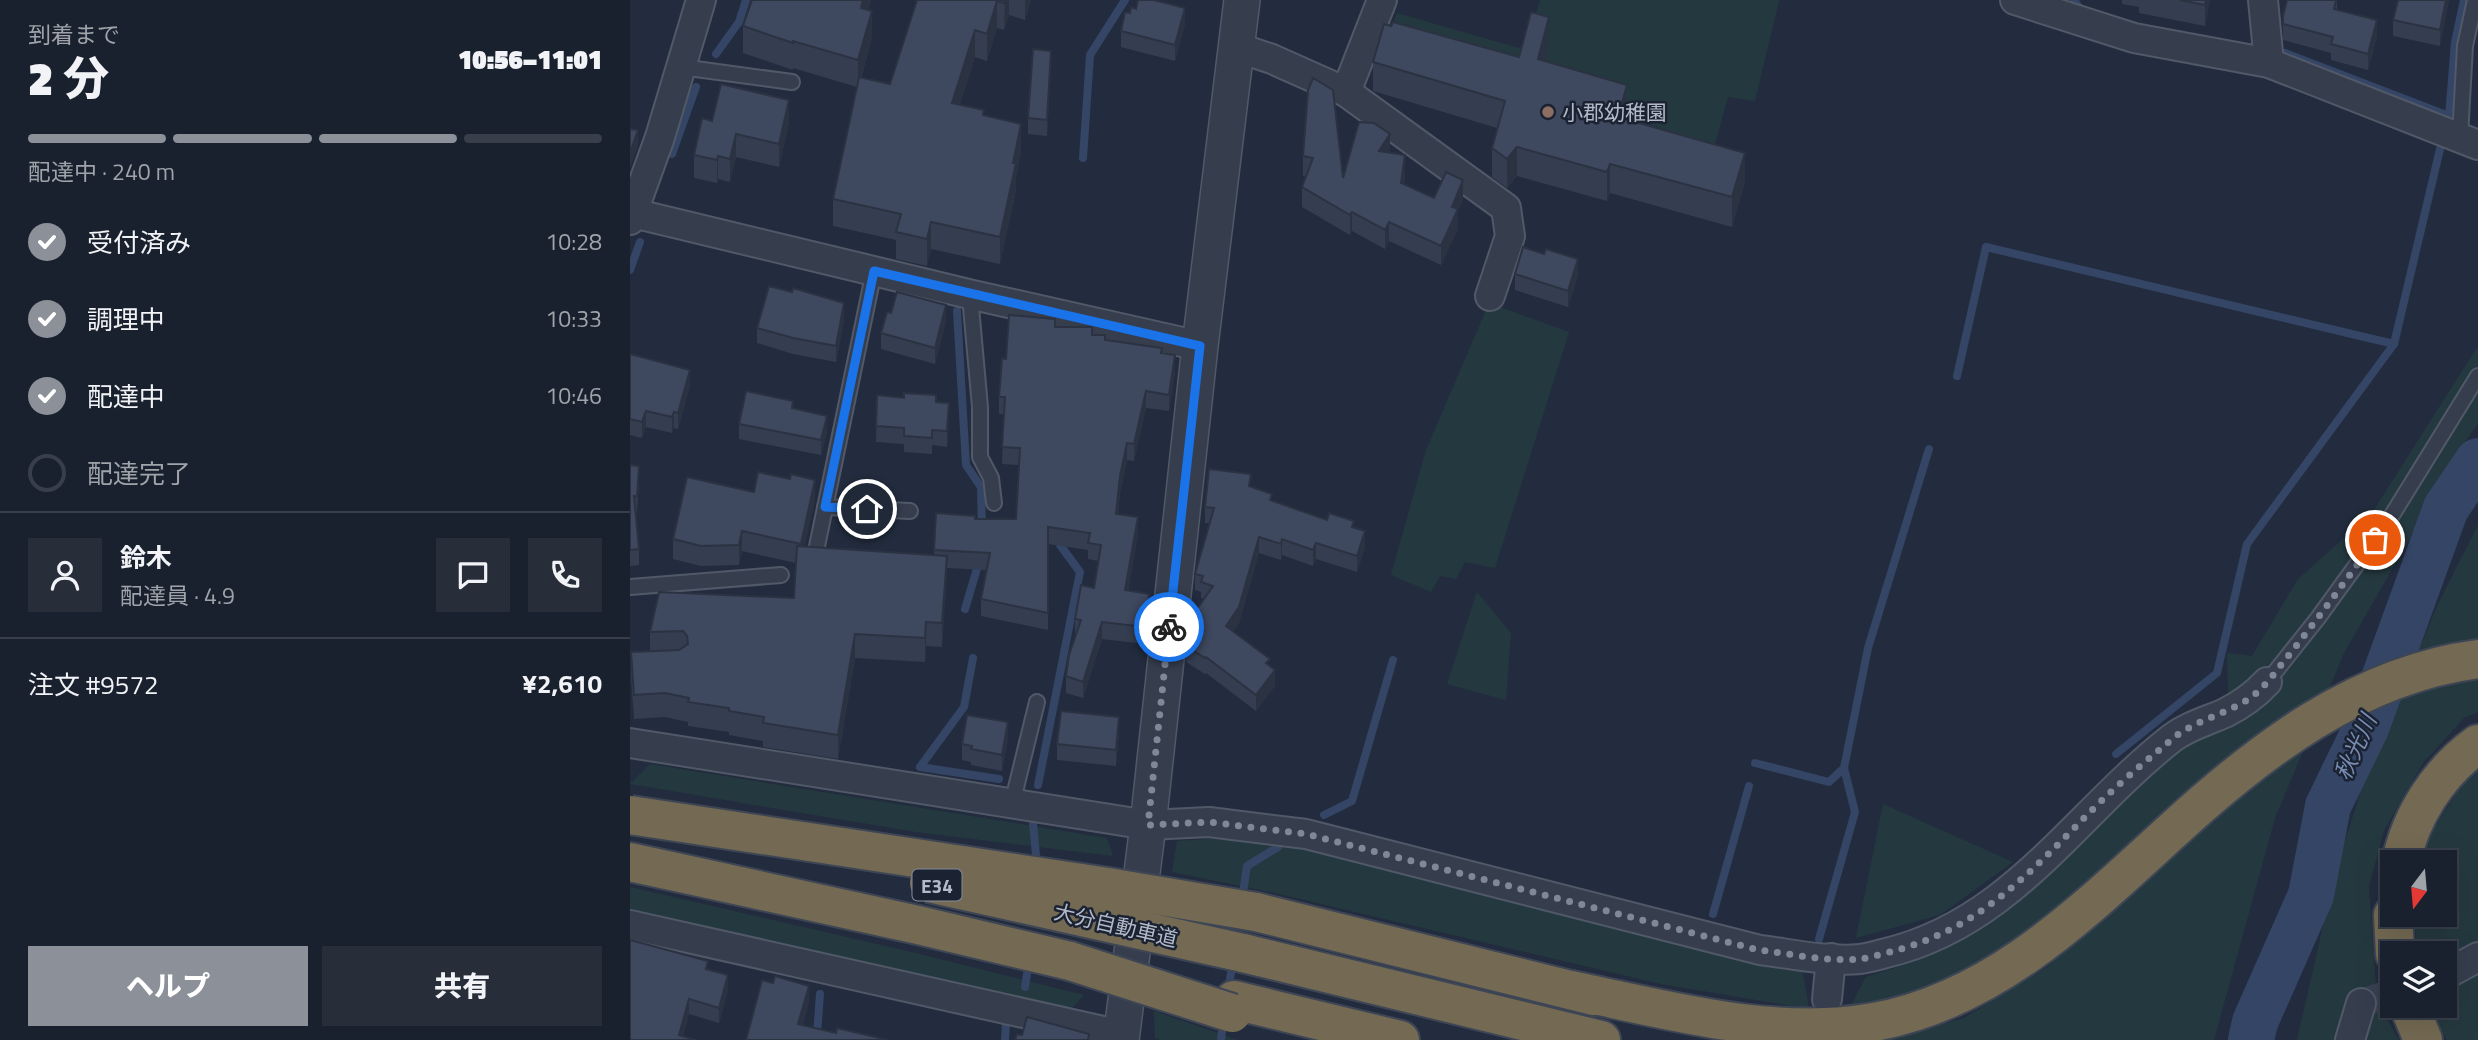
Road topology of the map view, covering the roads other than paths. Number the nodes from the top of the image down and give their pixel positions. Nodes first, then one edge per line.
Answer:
1 (701, 0) edge
2 (1242, 0) edge
3 (1382, 0) edge
4 (2015, 0) edge
5 (2263, 0) edge
6 (2475, 0) edge
7 (2061, 7) edge
8 (1236, 47) junction
9 (2269, 63) junction
10 (681, 67) junction
11 (792, 82) dead end
12 (1346, 92) junction
13 (2469, 141) edge
14 (631, 217) edge
15 (874, 271) junction
16 (973, 295) junction
17 (1490, 296) dead end
18 (1200, 346) junction
19 (2478, 376) edge
20 (994, 503) dead end
21 (825, 507) junction
22 (910, 512) dead end
23 (815, 556) edge
24 (781, 575) dead end
25 (630, 587) edge
26 (2467, 660) edge
27 (2267, 682) joint
28 (1037, 702) dead end
29 (630, 743) edge
30 (2478, 744) edge
31 (1012, 804) junction
32 (630, 816) edge
33 (1148, 825) junction
34 (2404, 850) edge
35 (630, 862) edge
36 (630, 926) edge
37 (2478, 957) edge
38 (1831, 958) junction
39 (2457, 968) edge
40 (1571, 990) junction
41 (1827, 999) dead end
42 (2361, 1003) dead end
43 (1233, 1007) junction
44 (2414, 1018) edge
45 (1121, 1037) edge
46 (1337, 1040) edge
47 (1400, 1040) edge
48 (1601, 1040) edge
49 (1766, 1040) edge
50 (2350, 1040) edge
51 (2423, 1040) edge

1 - 10 street
2 - 8 street
3 - 12 street
4 - 7 street
5 - 9 street
6 - 13 lane
7 - 9 street
8 - 12 street
8 - 18 street
9 - 13 street
10 - 11 lane
10 - 14 street
12 - 17 street
14 - 15 street
15 - 16 street
15 - 21 lane
16 - 18 street
16 - 20 lane
18 - 33 street
19 - 27 lane
21 - 22 lane
21 - 23 lane
24 - 25 lane
26 - 40 highway
27 - 38 street
28 - 31 lane
29 - 31 street
30 - 34 highway
31 - 33 street
32 - 40 highway, bridge
32 - 48 highway, 大分自動車道 / E34, bridge
33 - 38 street
33 - 45 street
35 - 43 highway, E34, bridge
36 - 45 street
37 - 39 street
38 - 41 street
40 - 49 highway
42 - 50 street
43 - 46 highway
43 - 47 highway, E34
44 - 51 highway

